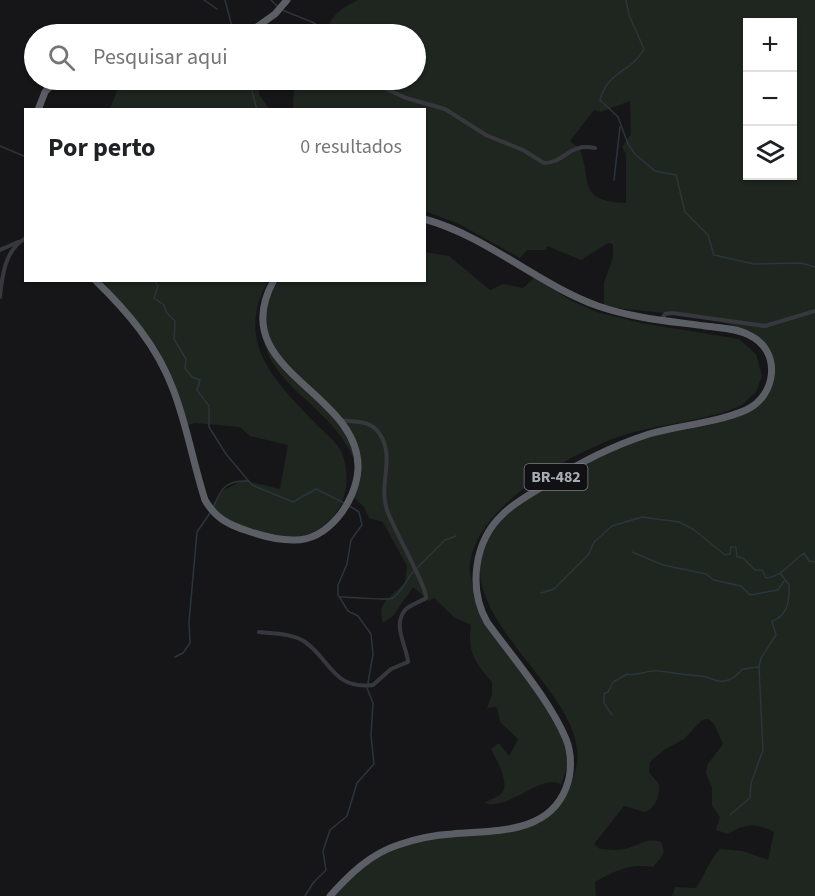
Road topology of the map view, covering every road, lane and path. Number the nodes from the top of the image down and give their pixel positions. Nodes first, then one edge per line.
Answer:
1 (287, 0) edge
2 (261, 24) edge
3 (47, 90) edge
4 (389, 90) edge
5 (39, 108) edge
6 (595, 148) dead end
7 (426, 220) edge
8 (24, 239) edge
9 (19, 242) junction
10 (0, 250) edge
11 (97, 282) edge
12 (273, 282) edge
13 (0, 297) edge
14 (815, 311) edge
15 (662, 320) junction
16 (341, 420) junction
17 (259, 632) dead end
18 (330, 896) edge

1 - 2 highway
3 - 5 highway
4 - 6 street
7 - 15 highway, BR-482
8 - 9 street
9 - 10 street
9 - 13 street
11 - 16 highway
12 - 16 highway
14 - 15 street
15 - 18 highway, BR-482
16 - 17 street

